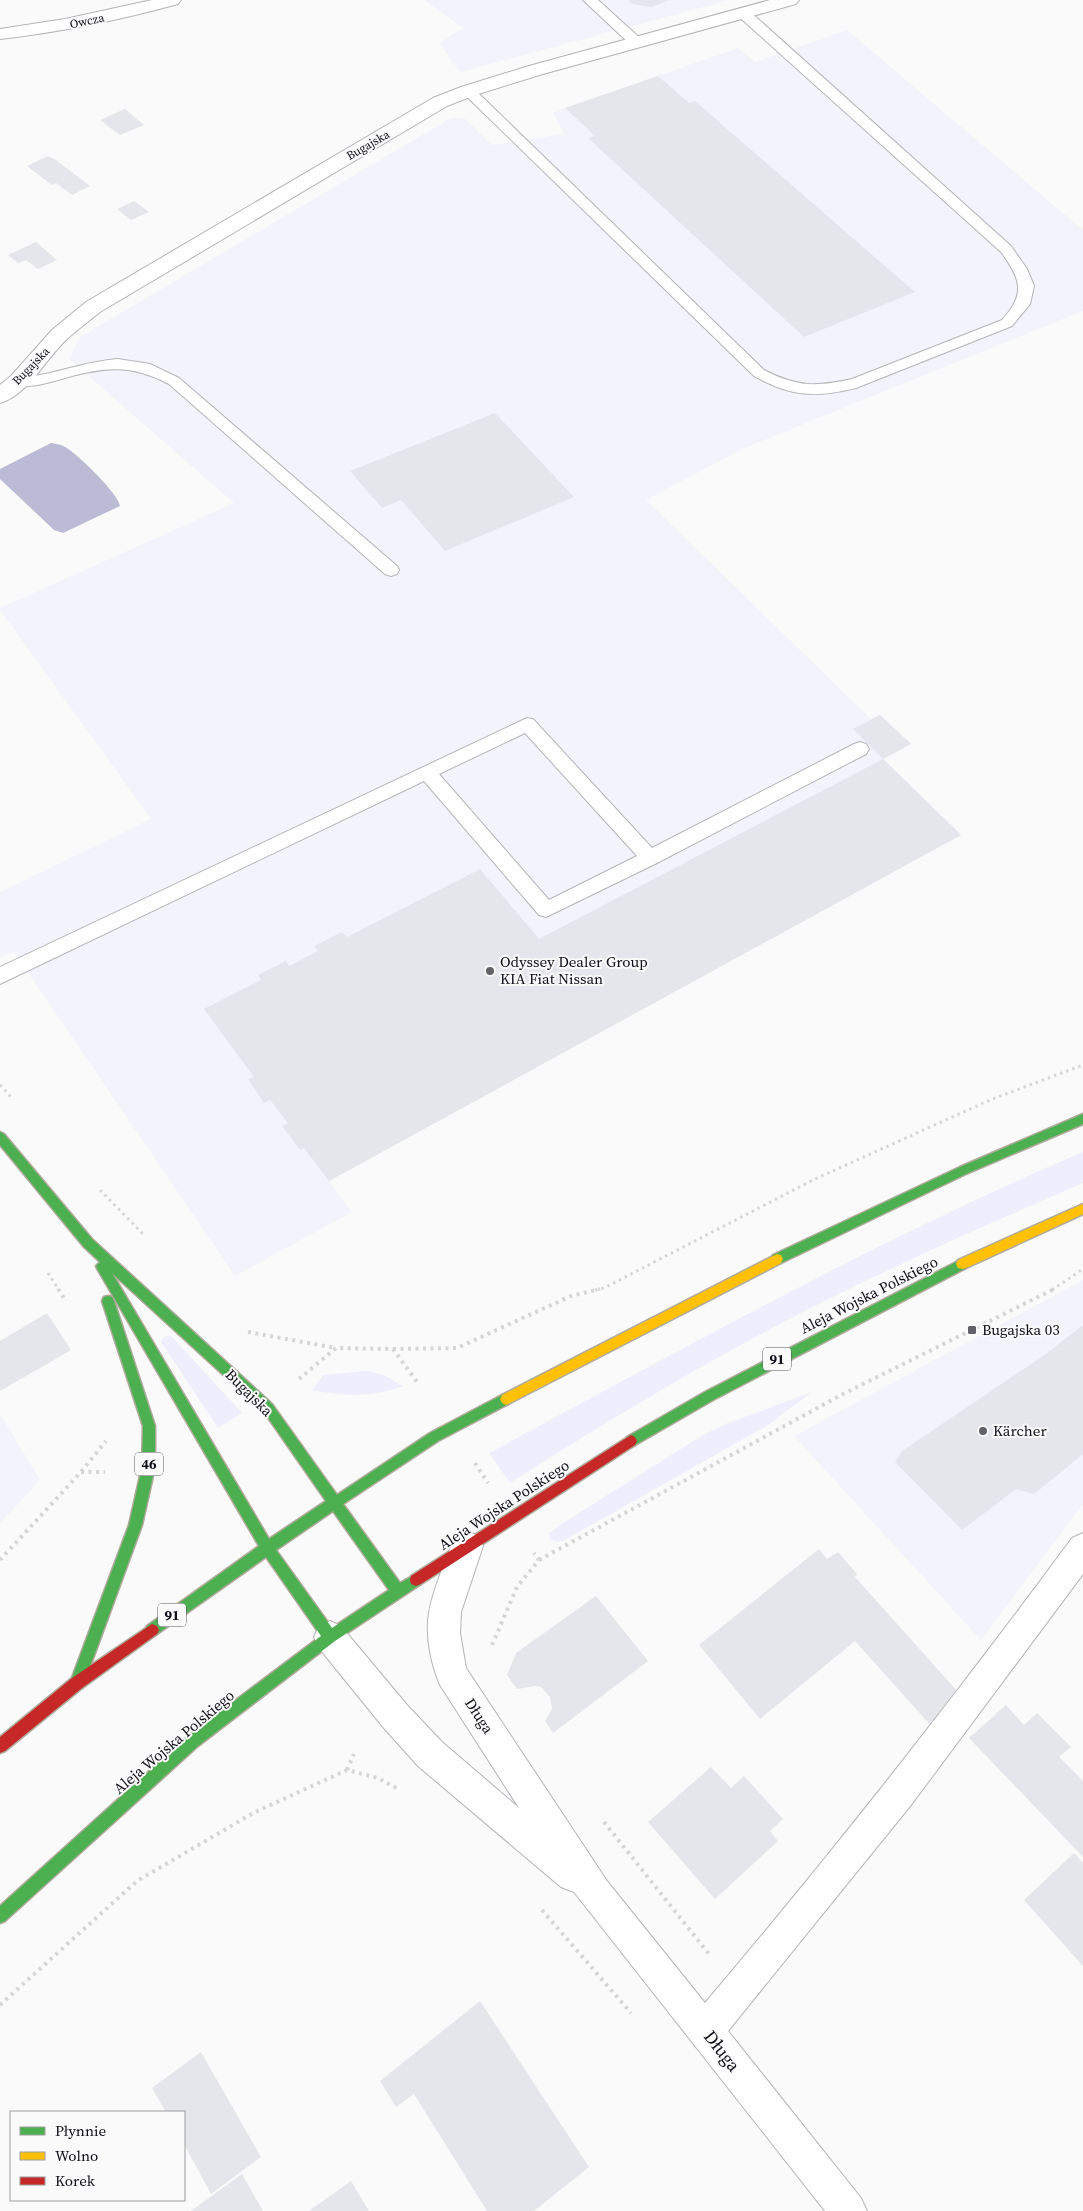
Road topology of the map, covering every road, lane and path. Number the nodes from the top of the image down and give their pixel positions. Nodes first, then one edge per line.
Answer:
1 (172, 0) edge
2 (590, 0) edge
3 (790, 0) edge
4 (742, 12) junction
5 (0, 34) edge
6 (636, 42) junction
7 (468, 90) junction
8 (18, 381) junction
9 (0, 396) edge
10 (390, 570) dead end
11 (860, 749) dead end
12 (427, 772) junction
13 (650, 858) junction
14 (0, 976) edge
15 (1083, 1065) edge
16 (0, 1085) edge
17 (15, 1102) dead end
18 (1083, 1118) edge
19 (0, 1137) edge
20 (98, 1187) dead end
21 (1083, 1209) edge
22 (146, 1237) dead end
23 (88, 1243) junction
24 (1083, 1269) edge
25 (245, 1331) dead end
26 (336, 1348) junction
27 (393, 1349) junction
28 (297, 1381) dead end
29 (417, 1382) dead end
30 (472, 1460) dead end
31 (81, 1472) dead end
32 (490, 1487) dead end
33 (333, 1502) junction
34 (530, 1545) dead end
35 (467, 1546) junction
36 (267, 1548) junction
37 (1083, 1548) edge
38 (0, 1560) edge
39 (539, 1560) junction
40 (398, 1592) junction
41 (330, 1637) junction
42 (489, 1651) dead end
43 (77, 1683) junction
44 (0, 1746) edge
45 (354, 1754) dead end
46 (347, 1770) junction
47 (401, 1790) dead end
48 (601, 1818) dead end
49 (595, 1893) junction
50 (538, 1906) dead end
51 (0, 1916) edge
52 (748, 1980) junction
53 (0, 2005) edge
54 (632, 2016) dead end
55 (706, 2030) junction
56 (848, 2211) edge

1 - 5 street, Owcza
2 - 6 lane
3 - 4 street, Bugajska
4 - 6 street, Bugajska
4 - 7 lane
6 - 7 street, Bugajska
7 - 8 street, Bugajska
8 - 9 street, Bugajska
8 - 10 lane
11 - 13 lane
12 - 13 lane
12 - 13 lane
12 - 14 lane
15 - 27 path
16 - 17 path
18 - 33 main road, 91
19 - 23 main road, Bugajska / 46
20 - 22 path
21 - 35 main road, Aleja Wojska Polskiego / 91
23 - 33 main road, Bugajska / 46
23 - 36 main road, Bugajska
23 - 43 main road, 46
24 - 39 path
25 - 26 path
26 - 27 path
26 - 28 path
27 - 29 path
30 - 32 path
31 - 38 path
33 - 36 main road, 91
33 - 40 main road, Bugajska / 46
34 - 39 path
35 - 40 main road, Aleja Wojska Polskiego / 91
35 - 49 street, Długa
36 - 41 main road, Bugajska
36 - 43 main road, 91
37 - 52 street
39 - 42 path
40 - 41 main road, Aleja Wojska Polskiego / 91
41 - 49 street, Długa
41 - 51 main road, Aleja Wojska Polskiego
43 - 44 main road
45 - 46 path
46 - 47 path
46 - 53 path
48 - 52 path
49 - 55 street, Długa
50 - 54 path
52 - 55 street
55 - 56 street, Długa

